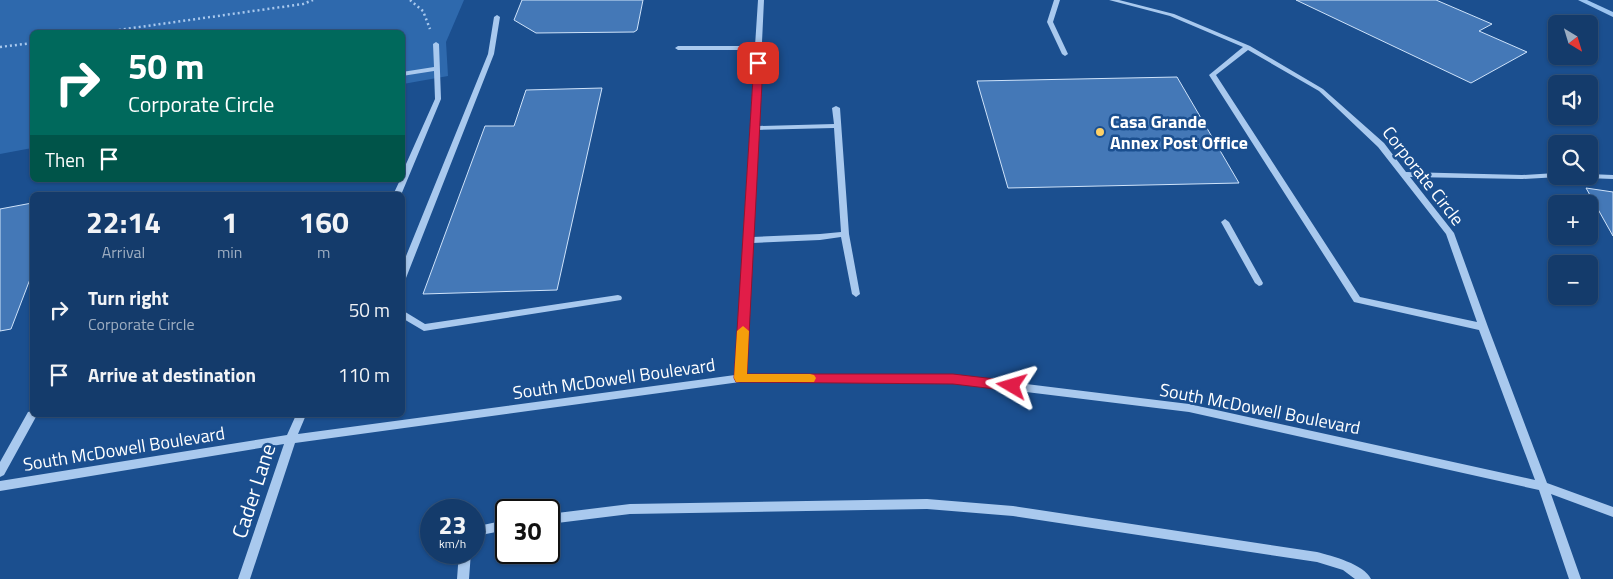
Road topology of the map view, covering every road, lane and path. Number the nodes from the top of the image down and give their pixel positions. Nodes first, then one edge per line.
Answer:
1 (313, 0) edge
2 (410, 0) edge
3 (761, 0) edge
4 (1056, 0) edge
5 (1112, 0) edge
6 (1128, 2) edge
7 (497, 17) dead end
8 (118, 30) edge
9 (30, 42) edge
10 (436, 44) joint
11 (0, 47) edge
12 (1248, 47) junction
13 (678, 48) dead end
14 (759, 48) junction
15 (1065, 54) dead end
16 (437, 68) junction
17 (405, 73) edge
18 (836, 108) dead end
19 (838, 126) junction
20 (754, 128) junction
21 (1404, 174) junction
22 (1548, 175) edge
23 (405, 176) edge
24 (1598, 176) edge
25 (1613, 177) edge
26 (1225, 222) dead end
27 (845, 234) junction
28 (748, 240) junction
29 (405, 270) edge
30 (1259, 283) dead end
31 (856, 294) dead end
32 (618, 298) dead end
33 (405, 315) edge
34 (1483, 327) junction
35 (740, 378) junction
36 (31, 417) edge
37 (300, 417) edge
38 (291, 439) junction
39 (0, 472) edge
40 (0, 486) edge
41 (1543, 486) junction
42 (1613, 512) edge
43 (560, 518) edge
44 (464, 564) edge
45 (244, 579) edge
46 (463, 579) edge
47 (1365, 579) edge
48 (1575, 579) edge

1 - 8 path
2 - 10 path
3 - 14 street
4 - 15 street
5 - 6 street, Corporate Circle
6 - 12 street, Corporate Circle
7 - 29 street
9 - 11 path
10 - 16 street
12 - 21 street, Corporate Circle
12 - 34 street
13 - 14 street
14 - 20 street
16 - 17 street
16 - 23 street
18 - 19 street
19 - 20 lane
19 - 27 street
20 - 28 street
21 - 22 street
21 - 34 street, Corporate Circle
24 - 25 street
26 - 30 street
27 - 28 street
27 - 31 street
28 - 35 street
32 - 33 street
34 - 41 street, Corporate Circle
35 - 38 street, South McDowell Boulevard
35 - 41 street, South McDowell Boulevard
36 - 39 street
37 - 38 street, Cader Lane
38 - 40 street, South McDowell Boulevard
38 - 45 street, Cader Lane
41 - 42 street, South McDowell Boulevard
41 - 48 street, Corporate Circle
43 - 47 street
44 - 46 street

